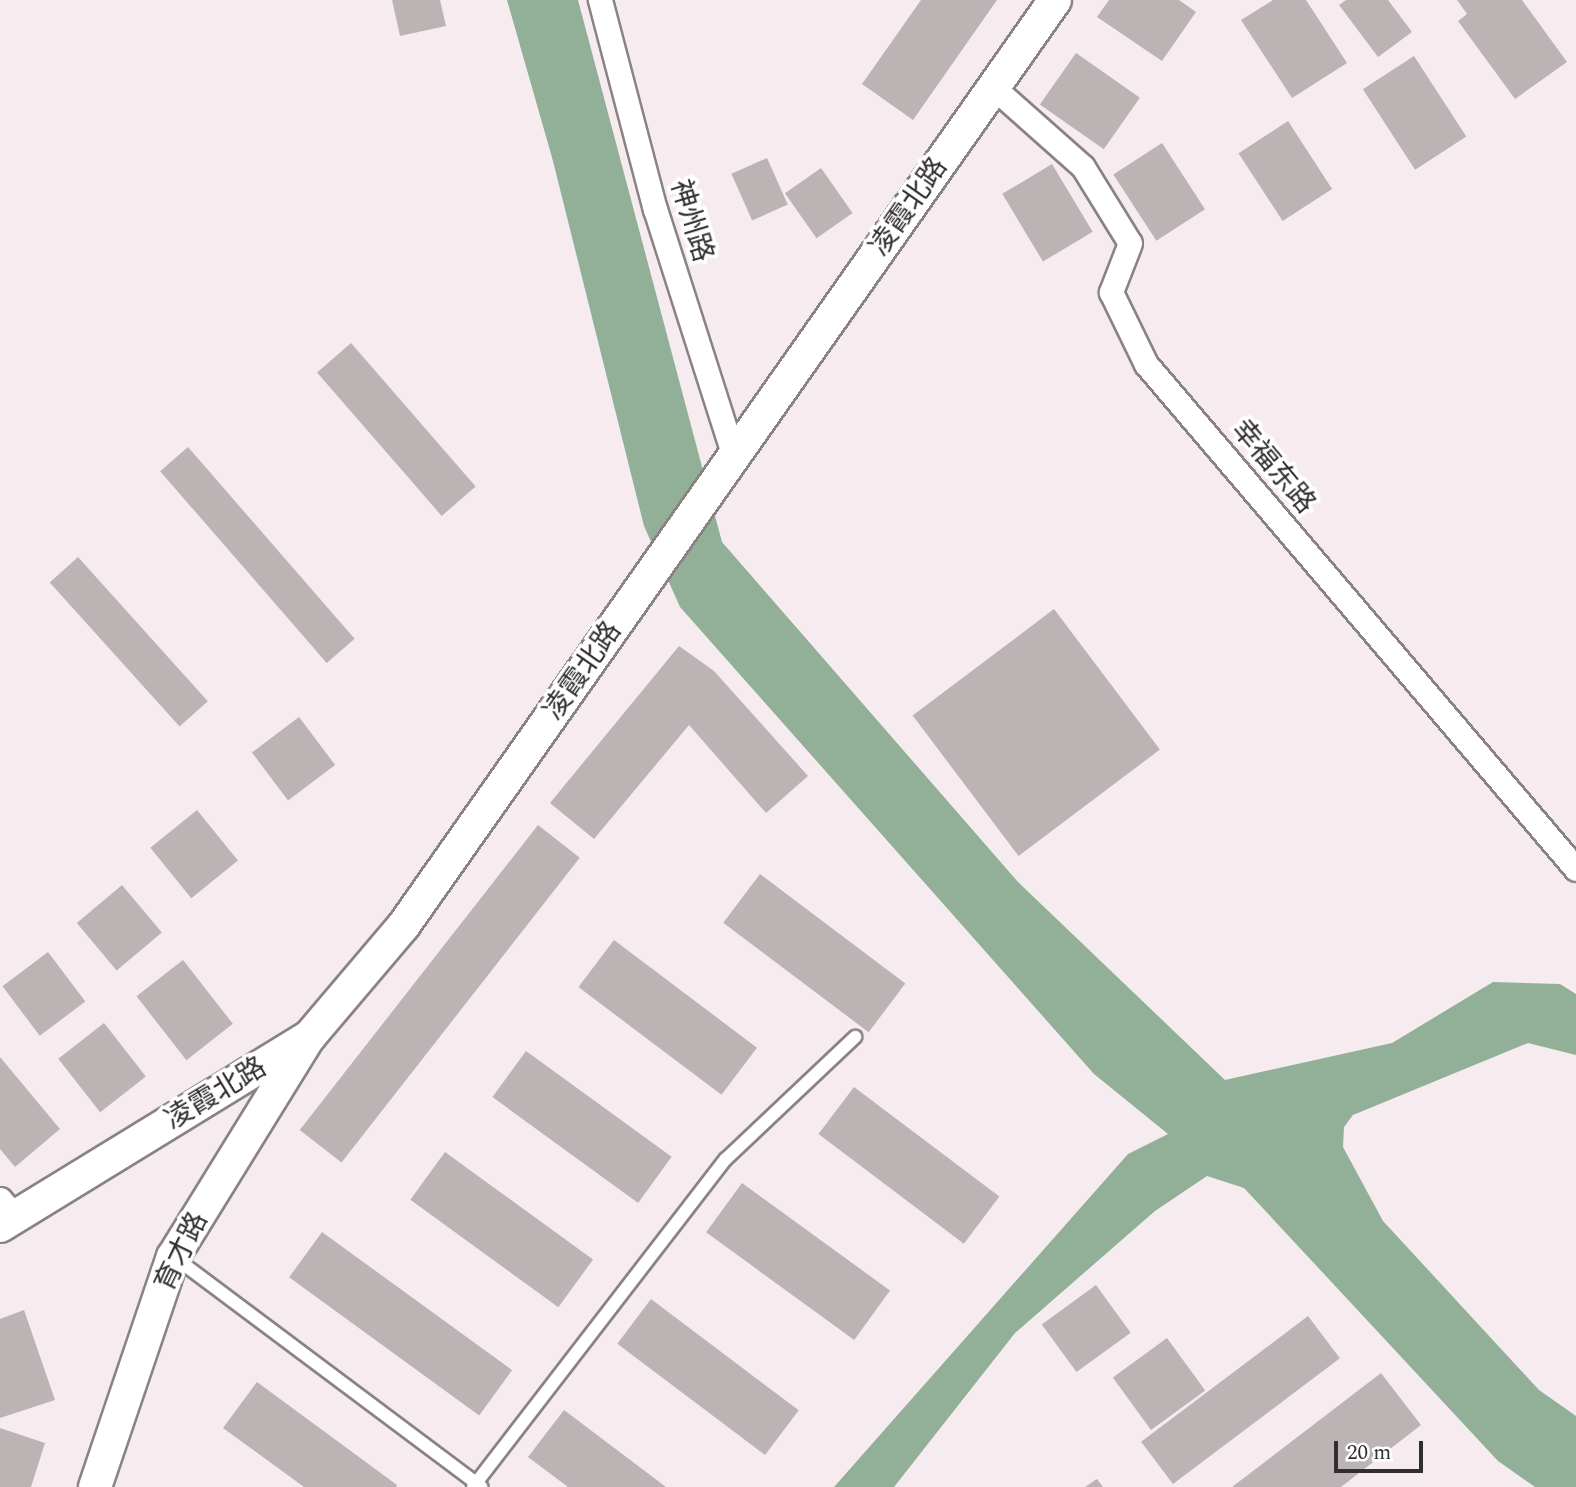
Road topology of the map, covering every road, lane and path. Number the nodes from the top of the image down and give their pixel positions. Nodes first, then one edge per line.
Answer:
1 (600, 0) edge
2 (1055, 0) edge
3 (993, 88) junction
4 (734, 456) junction
5 (1576, 869) edge
6 (310, 1037) junction
7 (855, 1037) dead end
8 (5, 1214) edge
9 (173, 1257) junction
10 (477, 1486) edge
11 (95, 1487) edge

1 - 4 street, 神州路
2 - 3 street, 凌霞北路
3 - 4 street, 凌霞北路
3 - 5 street, 幸福东路
4 - 6 street, 凌霞北路
6 - 8 street, 凌霞北路
6 - 9 street, 育才路
7 - 10 lane
9 - 10 lane
9 - 11 street, 育才路

